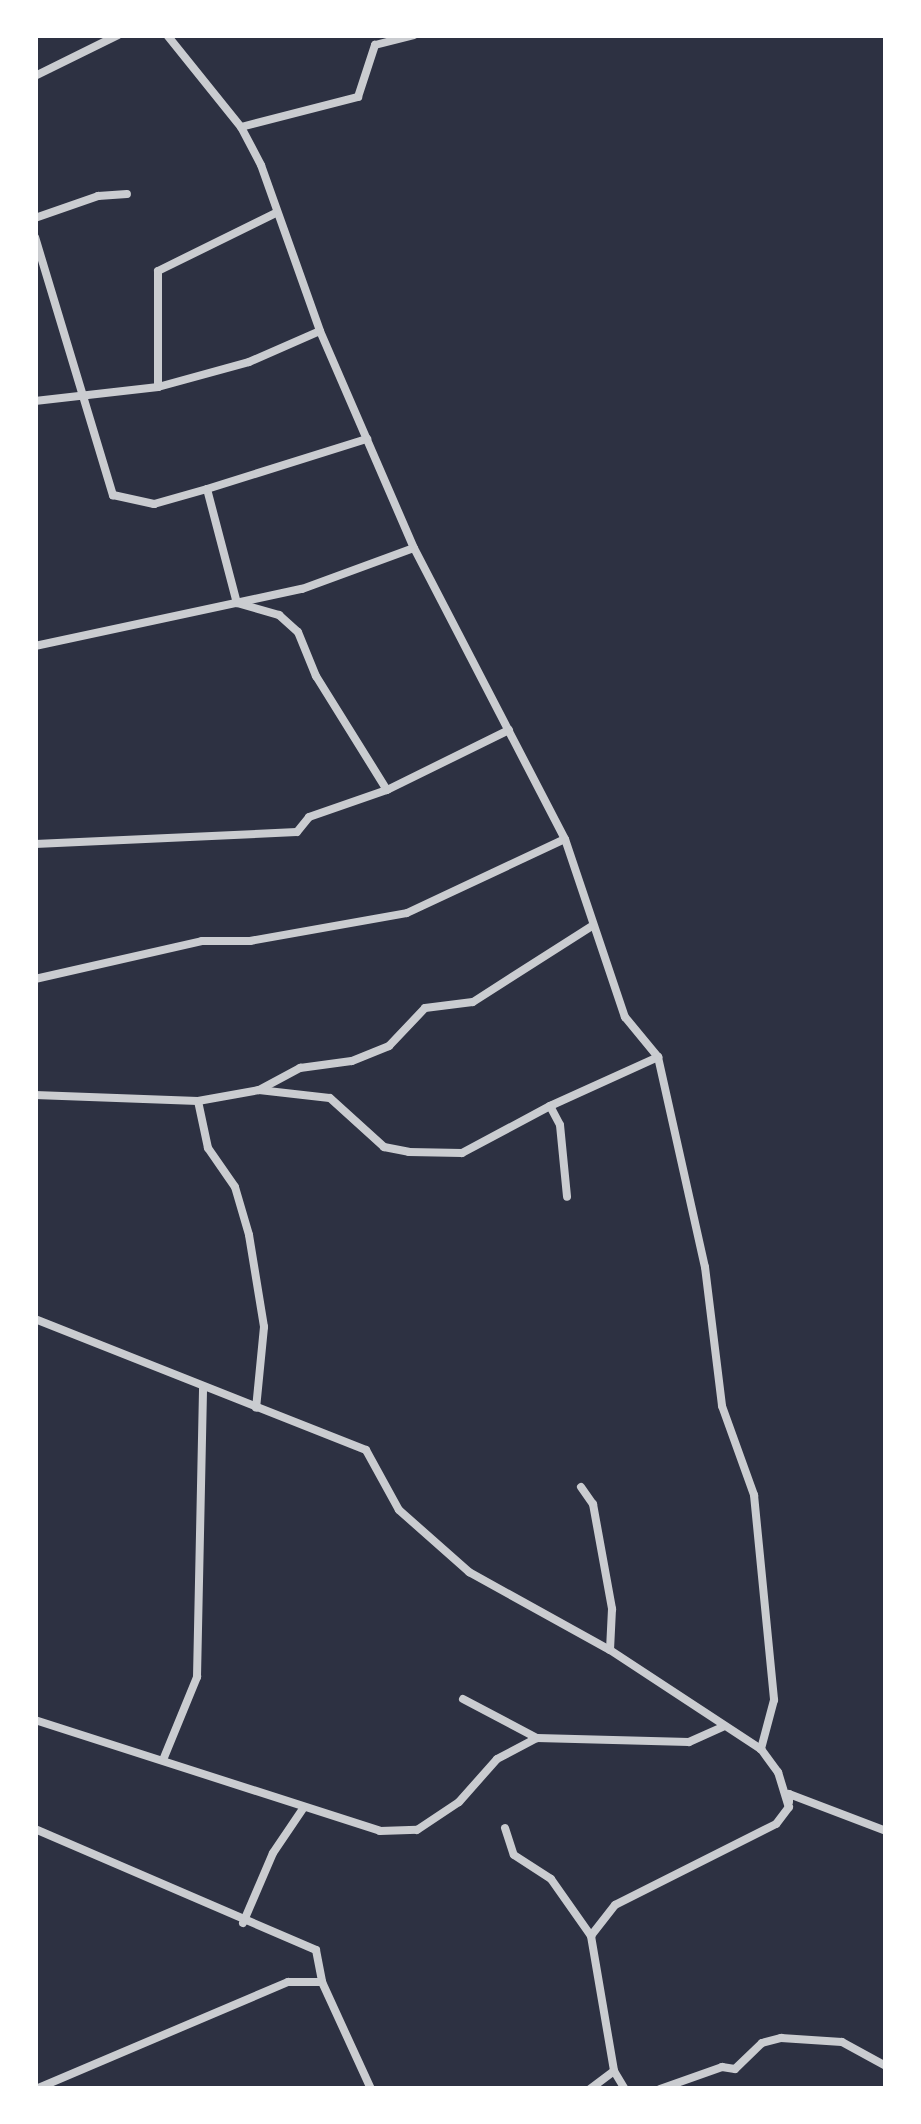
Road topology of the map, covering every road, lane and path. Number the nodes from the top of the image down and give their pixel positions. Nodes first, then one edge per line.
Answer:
1 (118, 35) edge
2 (167, 35) edge
3 (414, 35) edge
4 (35, 76) edge
5 (241, 127) junction
6 (126, 194) dead end
7 (276, 213) junction
8 (35, 218) edge
9 (35, 238) edge
10 (320, 331) junction
11 (158, 387) junction
12 (79, 394) junction
13 (35, 401) edge
14 (366, 439) junction
15 (207, 490) junction
16 (414, 548) junction
17 (236, 603) junction
18 (35, 646) edge
19 (509, 730) junction
20 (387, 790) junction
21 (564, 839) junction
22 (35, 844) edge
23 (592, 926) junction
24 (35, 979) edge
25 (658, 1057) junction
26 (259, 1090) junction
27 (35, 1095) edge
28 (198, 1101) junction
29 (550, 1106) junction
30 (566, 1197) dead end
31 (35, 1319) edge
32 (202, 1388) junction
33 (256, 1408) junction
34 (581, 1487) dead end
35 (610, 1650) junction
36 (463, 1698) dead end
37 (35, 1720) edge
38 (723, 1727) junction
39 (537, 1738) junction
40 (761, 1749) junction
41 (163, 1760) junction
42 (304, 1807) junction
43 (789, 1807) junction
44 (35, 1828) edge
45 (505, 1828) dead end
46 (886, 1831) edge
47 (243, 1923) junction
48 (591, 1936) junction
49 (322, 1982) junction
50 (886, 2066) edge
51 (614, 2071) junction
52 (36, 2089) edge
53 (370, 2089) edge
54 (590, 2089) edge
55 (625, 2089) edge
56 (660, 2089) edge

1 - 4 street
2 - 5 street
3 - 5 street
5 - 7 street
6 - 8 street
7 - 10 street
7 - 11 street
9 - 12 street
10 - 11 street
10 - 14 street
11 - 12 street
12 - 13 street
12 - 15 street
14 - 15 street
14 - 16 street
15 - 17 street
16 - 17 street
16 - 19 street
17 - 18 street
17 - 20 street
19 - 20 street
19 - 21 street
20 - 22 street
21 - 23 street
21 - 24 street
23 - 25 street
23 - 26 street
25 - 29 street
25 - 40 street
26 - 28 street
26 - 29 street
27 - 28 street
28 - 33 street
29 - 30 street
31 - 32 street
32 - 33 street
32 - 41 street
33 - 35 street
34 - 35 street
35 - 38 street
36 - 39 street
37 - 41 street
38 - 39 street
38 - 40 street
39 - 42 street
40 - 43 street
41 - 42 street
42 - 47 street
43 - 46 street
43 - 48 street
44 - 47 street
45 - 48 street
47 - 49 street
48 - 51 street
49 - 52 street
49 - 53 street
50 - 56 street
51 - 54 street
51 - 55 street

